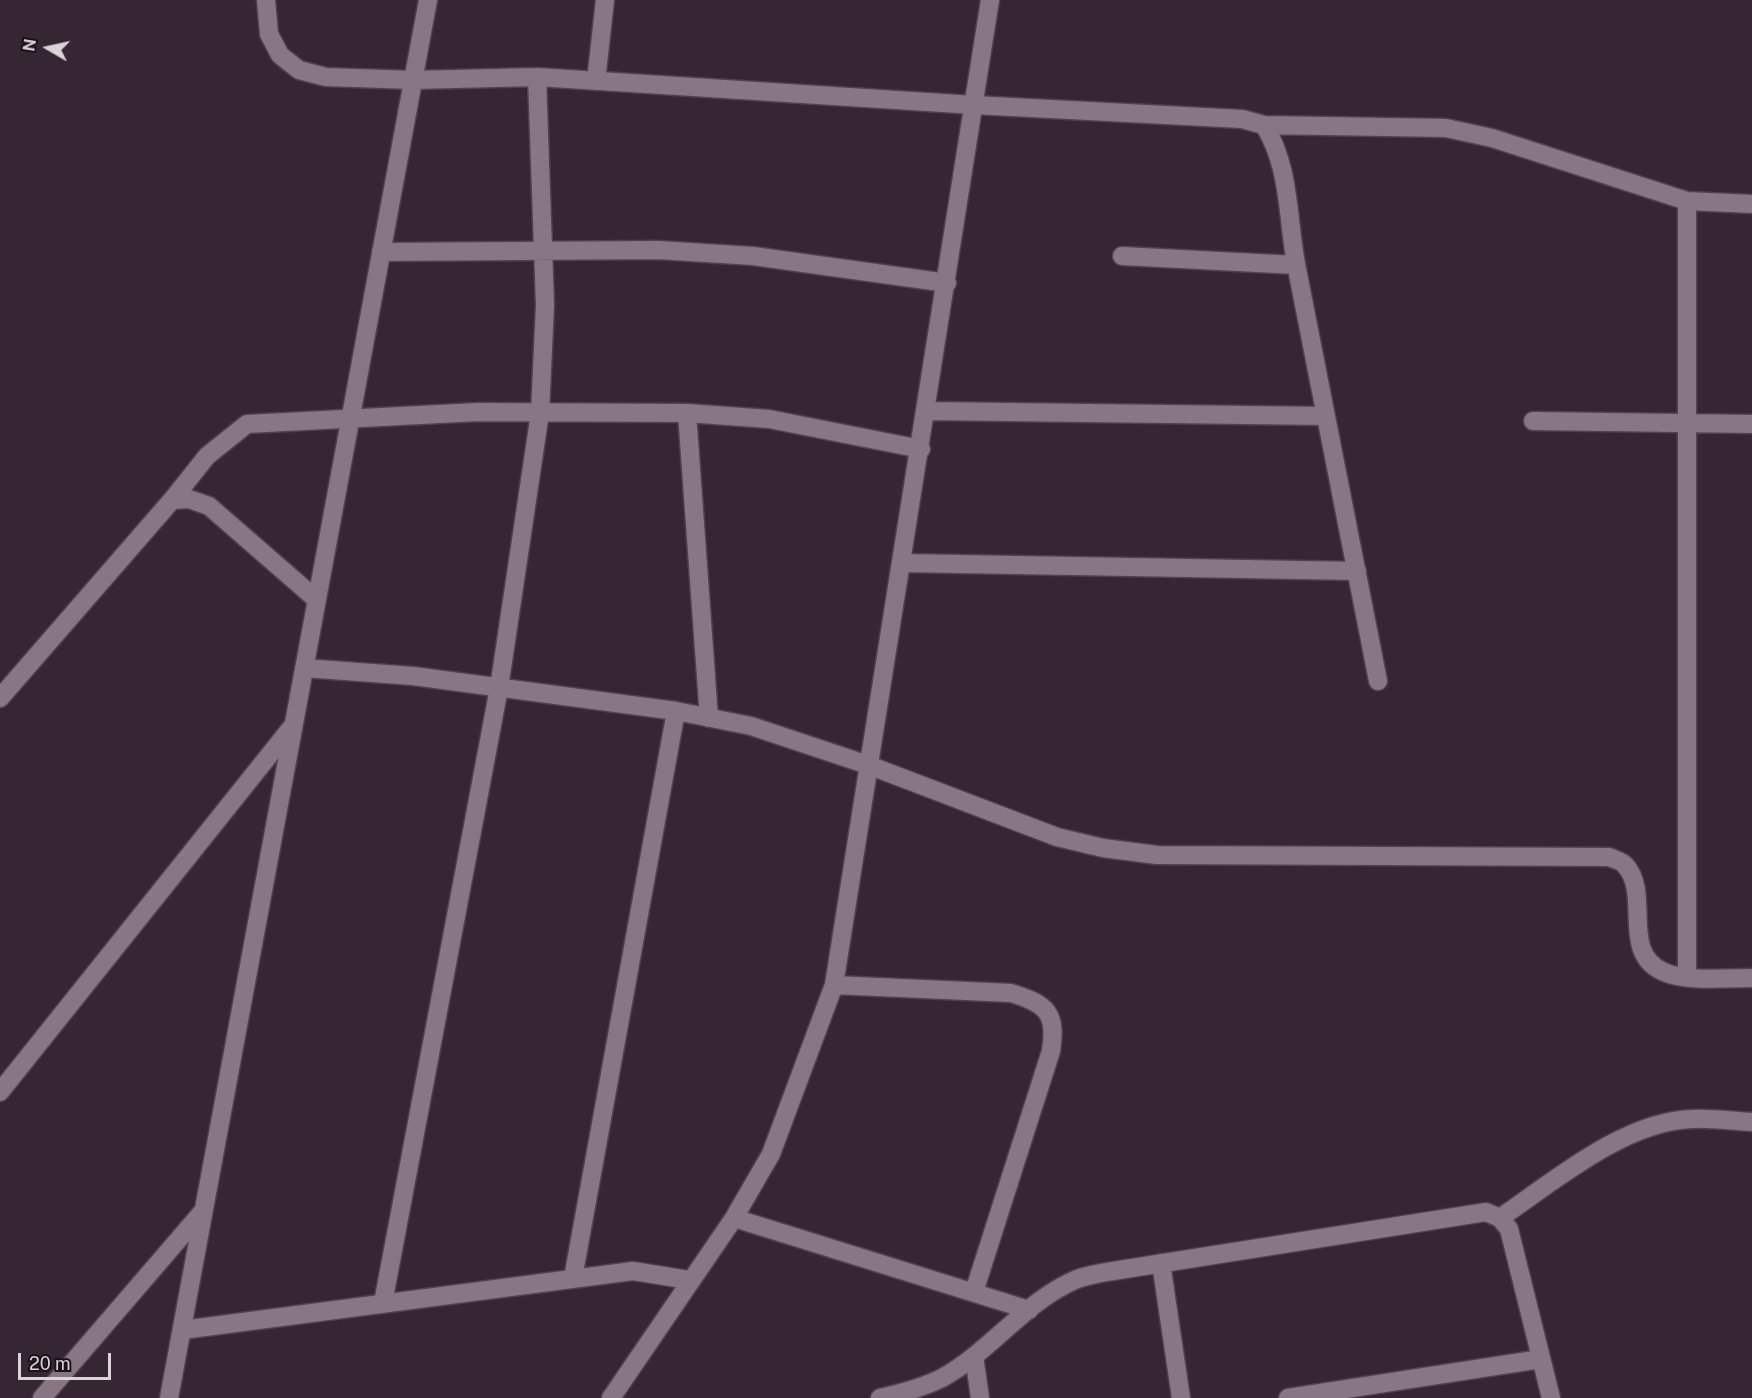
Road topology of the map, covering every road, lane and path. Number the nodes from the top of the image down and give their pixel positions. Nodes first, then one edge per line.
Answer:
1 (266, 0) edge
2 (428, 0) edge
3 (605, 0) edge
4 (990, 0) edge
5 (537, 77) junction
6 (413, 80) junction
7 (596, 81) junction
8 (974, 105) junction
9 (1264, 124) junction
10 (1687, 201) junction
11 (1752, 204) edge
12 (541, 251) junction
13 (381, 252) junction
14 (1122, 256) dead end
15 (1296, 265) junction
16 (947, 284) junction
17 (927, 411) junction
18 (540, 413) junction
19 (687, 413) junction
20 (1326, 416) junction
21 (350, 420) junction
22 (1533, 421) dead end
23 (1687, 423) junction
24 (1752, 424) edge
25 (921, 448) junction
26 (172, 500) junction
27 (903, 563) junction
28 (1357, 571) junction
29 (317, 600) junction
30 (304, 668) junction
31 (1378, 681) dead end
32 (498, 688) junction
33 (0, 698) edge
34 (675, 711) junction
35 (709, 718) junction
36 (294, 725) junction
37 (871, 766) junction
38 (1687, 976) junction
39 (1752, 978) edge
40 (834, 985) junction
41 (0, 1092) edge
42 (1752, 1122) edge
43 (204, 1210) junction
44 (734, 1218) junction
45 (1500, 1218) junction
46 (1161, 1263) junction
47 (573, 1278) junction
48 (689, 1280) junction
49 (974, 1292) junction
50 (383, 1303) junction
51 (1029, 1310) junction
52 (182, 1330) junction
53 (974, 1356) junction
54 (1542, 1359) junction
55 (42, 1398) edge
56 (169, 1398) edge
57 (610, 1398) edge
58 (880, 1398) edge
59 (981, 1398) edge
60 (1181, 1398) edge
61 (1288, 1398) edge
62 (1551, 1398) edge

1 - 6 street
2 - 6 street
3 - 7 street
4 - 8 street
5 - 6 street
5 - 7 street
5 - 12 street
6 - 13 street
7 - 8 street
8 - 9 street
8 - 16 street
9 - 10 street
9 - 15 street
10 - 11 street
10 - 23 street
12 - 13 street
12 - 16 street
12 - 18 street
13 - 21 street
14 - 15 street
15 - 20 street
16 - 17 street
17 - 20 street
17 - 25 street
18 - 19 street
18 - 21 street
18 - 32 street
19 - 25 street
19 - 35 street
20 - 28 street
21 - 26 street
21 - 29 street
22 - 23 street
23 - 24 street
23 - 38 street
25 - 27 street
26 - 29 street
26 - 33 street
27 - 28 street
27 - 37 street
28 - 31 street
29 - 30 street
30 - 32 street
30 - 36 street
32 - 34 street
32 - 50 street
34 - 35 street
34 - 47 street
35 - 37 street
36 - 41 street
36 - 43 street
37 - 38 street
37 - 40 street
38 - 39 street
40 - 44 street
40 - 49 street
42 - 45 street
43 - 52 street
43 - 55 street
44 - 48 street
44 - 49 street
45 - 46 street
45 - 54 street
46 - 51 street
46 - 60 street
47 - 48 street
47 - 50 street
48 - 57 street
49 - 51 street
50 - 52 street
51 - 53 street
52 - 56 street
53 - 58 street
53 - 59 street
54 - 61 street
54 - 62 street

